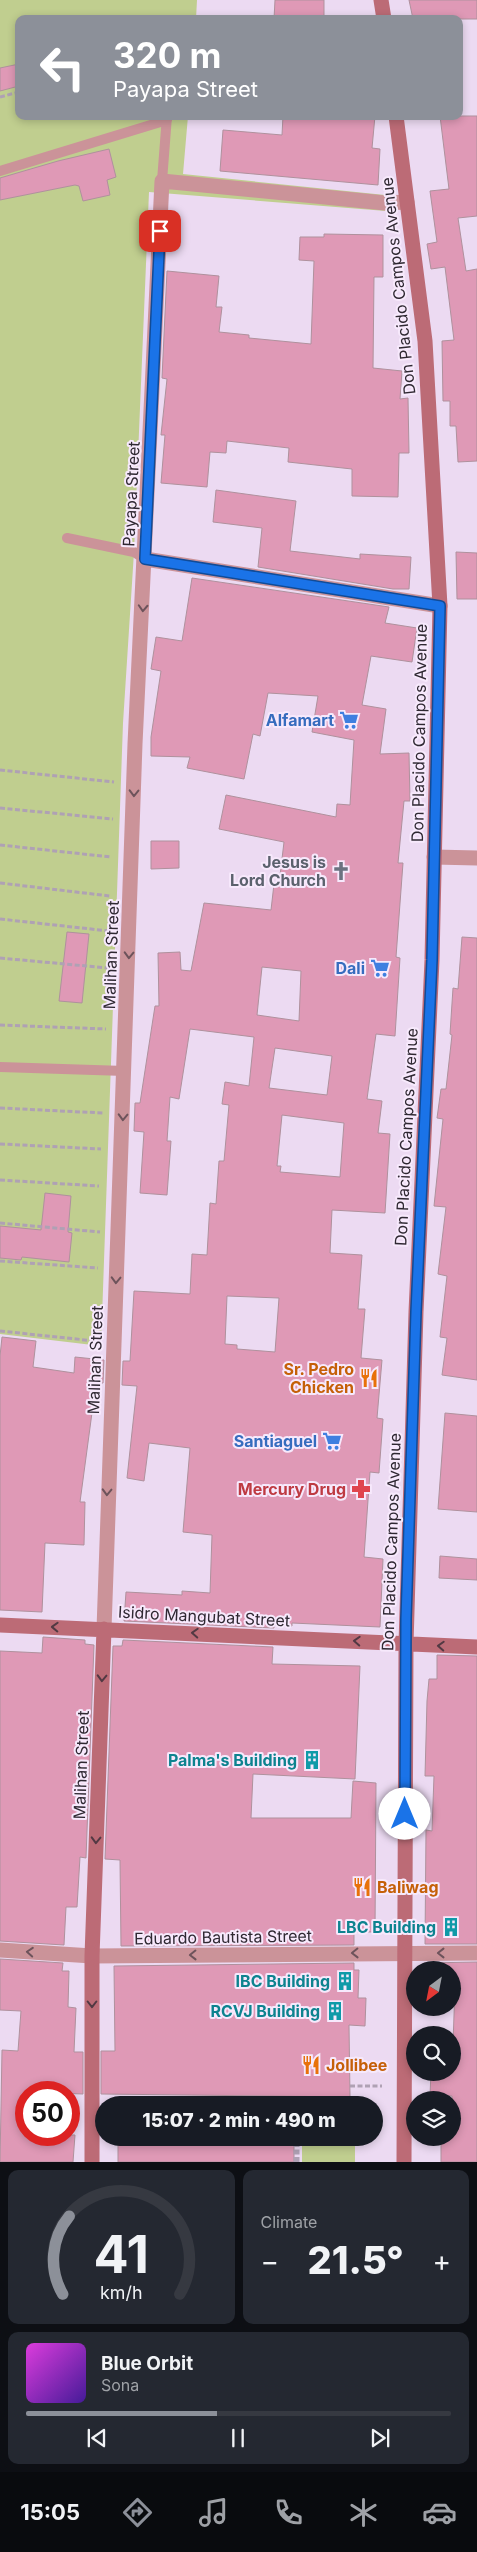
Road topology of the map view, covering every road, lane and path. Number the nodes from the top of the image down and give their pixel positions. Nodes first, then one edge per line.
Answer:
1 (381, 0) edge
2 (383, 15) edge
3 (15, 93) edge
4 (0, 97) edge
5 (161, 120) edge
6 (167, 120) edge
7 (397, 120) edge
8 (0, 171) edge
9 (162, 187) junction
10 (407, 202) junction
11 (67, 538) dead end
12 (145, 559) junction
13 (440, 606) junction
14 (0, 770) edge
15 (134, 785) junction
16 (0, 808) edge
17 (133, 821) junction
18 (0, 845) edge
19 (434, 856) junction
20 (477, 858) edge
21 (132, 859) junction
22 (0, 883) edge
23 (131, 898) junction
24 (0, 919) edge
25 (129, 933) junction
26 (0, 958) edge
27 (128, 970) junction
28 (0, 1025) edge
29 (126, 1030) junction
30 (0, 1067) edge
31 (125, 1072) junction
32 (0, 1108) edge
33 (123, 1114) junction
34 (0, 1144) edge
35 (122, 1150) junction
36 (0, 1180) edge
37 (120, 1187) junction
38 (0, 1223) edge
39 (118, 1233) junction
40 (0, 1260) edge
41 (116, 1270) junction
42 (0, 1332) edge
43 (113, 1343) junction
44 (0, 1624) edge
45 (104, 1629) junction
46 (406, 1644) junction
47 (477, 1647) edge
48 (0, 1950) edge
49 (404, 1952) junction
50 (477, 1953) edge
51 (92, 1956) junction
52 (350, 2086) dead end
53 (382, 2086) dead end
54 (296, 2146) edge
55 (92, 2162) edge
56 (297, 2162) edge
57 (404, 2162) edge

1 - 2 main road
3 - 4 path
5 - 8 lane
6 - 9 lane
7 - 10 main road, Don Placido Campos Avenue
9 - 10 street
9 - 12 street, Payapa Street
10 - 13 main road, Don Placido Campos Avenue
11 - 12 lane
12 - 13 street, Payapa Street
12 -> 15 street, Malihan Street
13 - 19 main road, Don Placido Campos Avenue
14 - 15 path
15 -> 17 street, Malihan Street
16 - 17 path
17 - 21 street, Malihan Street
18 - 21 path
19 - 20 street
19 - 46 main road, Don Placido Campos Avenue
21 - 23 street, Malihan Street
22 - 23 path
23 - 25 street, Malihan Street
24 - 25 path
25 -> 27 street, Malihan Street
26 - 27 path
27 - 29 street, Malihan Street
28 - 29 path
29 - 31 street, Malihan Street
30 - 31 lane
31 - 33 street, Malihan Street
32 - 33 path
33 -> 35 street, Malihan Street
34 - 35 path
35 - 37 street, Malihan Street
36 - 37 path
37 - 39 street, Malihan Street
38 - 39 path
39 - 41 street, Malihan Street
40 - 41 path
41 -> 43 street, Malihan Street
42 - 43 path
43 -> 45 street, Malihan Street
45 -> 44 main road, Isidro Mangubat Street
46 -> 45 main road, Isidro Mangubat Street
45 -> 51 main road, Malihan Street
47 -> 46 main road, Isidro Mangubat Street
46 - 49 main road, Don Placido Campos Avenue
51 -> 48 street, Eduardo Bautista Street
50 -> 49 street, Eduardo Bautista Street
49 -> 51 street, Eduardo Bautista Street
49 - 57 main road, Don Placido Campos Avenue
51 -> 55 main road, Malihan Street
52 - 53 path
54 - 56 path

